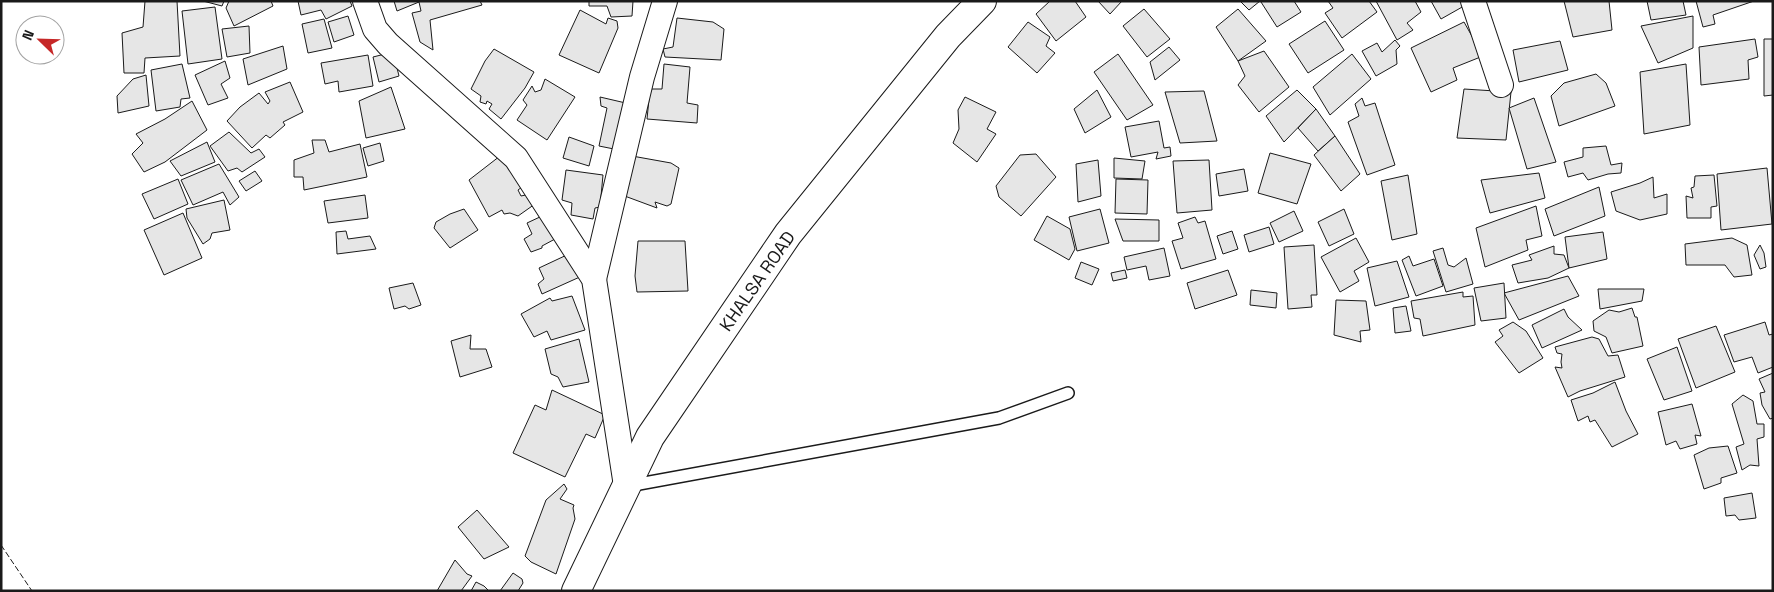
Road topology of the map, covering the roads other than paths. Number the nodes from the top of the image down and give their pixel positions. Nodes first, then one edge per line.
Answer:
1 (366, 1) edge
2 (666, 1) edge
3 (982, 1) edge
4 (1473, 1) edge
5 (1501, 85) dead end
6 (594, 279) junction
7 (1068, 393) dead end
8 (626, 486) junction
9 (576, 591) edge

1 - 6 street
2 - 6 street
3 - 8 main road, KHALSA ROAD
4 - 5 street
6 - 8 street
7 - 8 lane
8 - 9 main road, KHALSA ROAD

